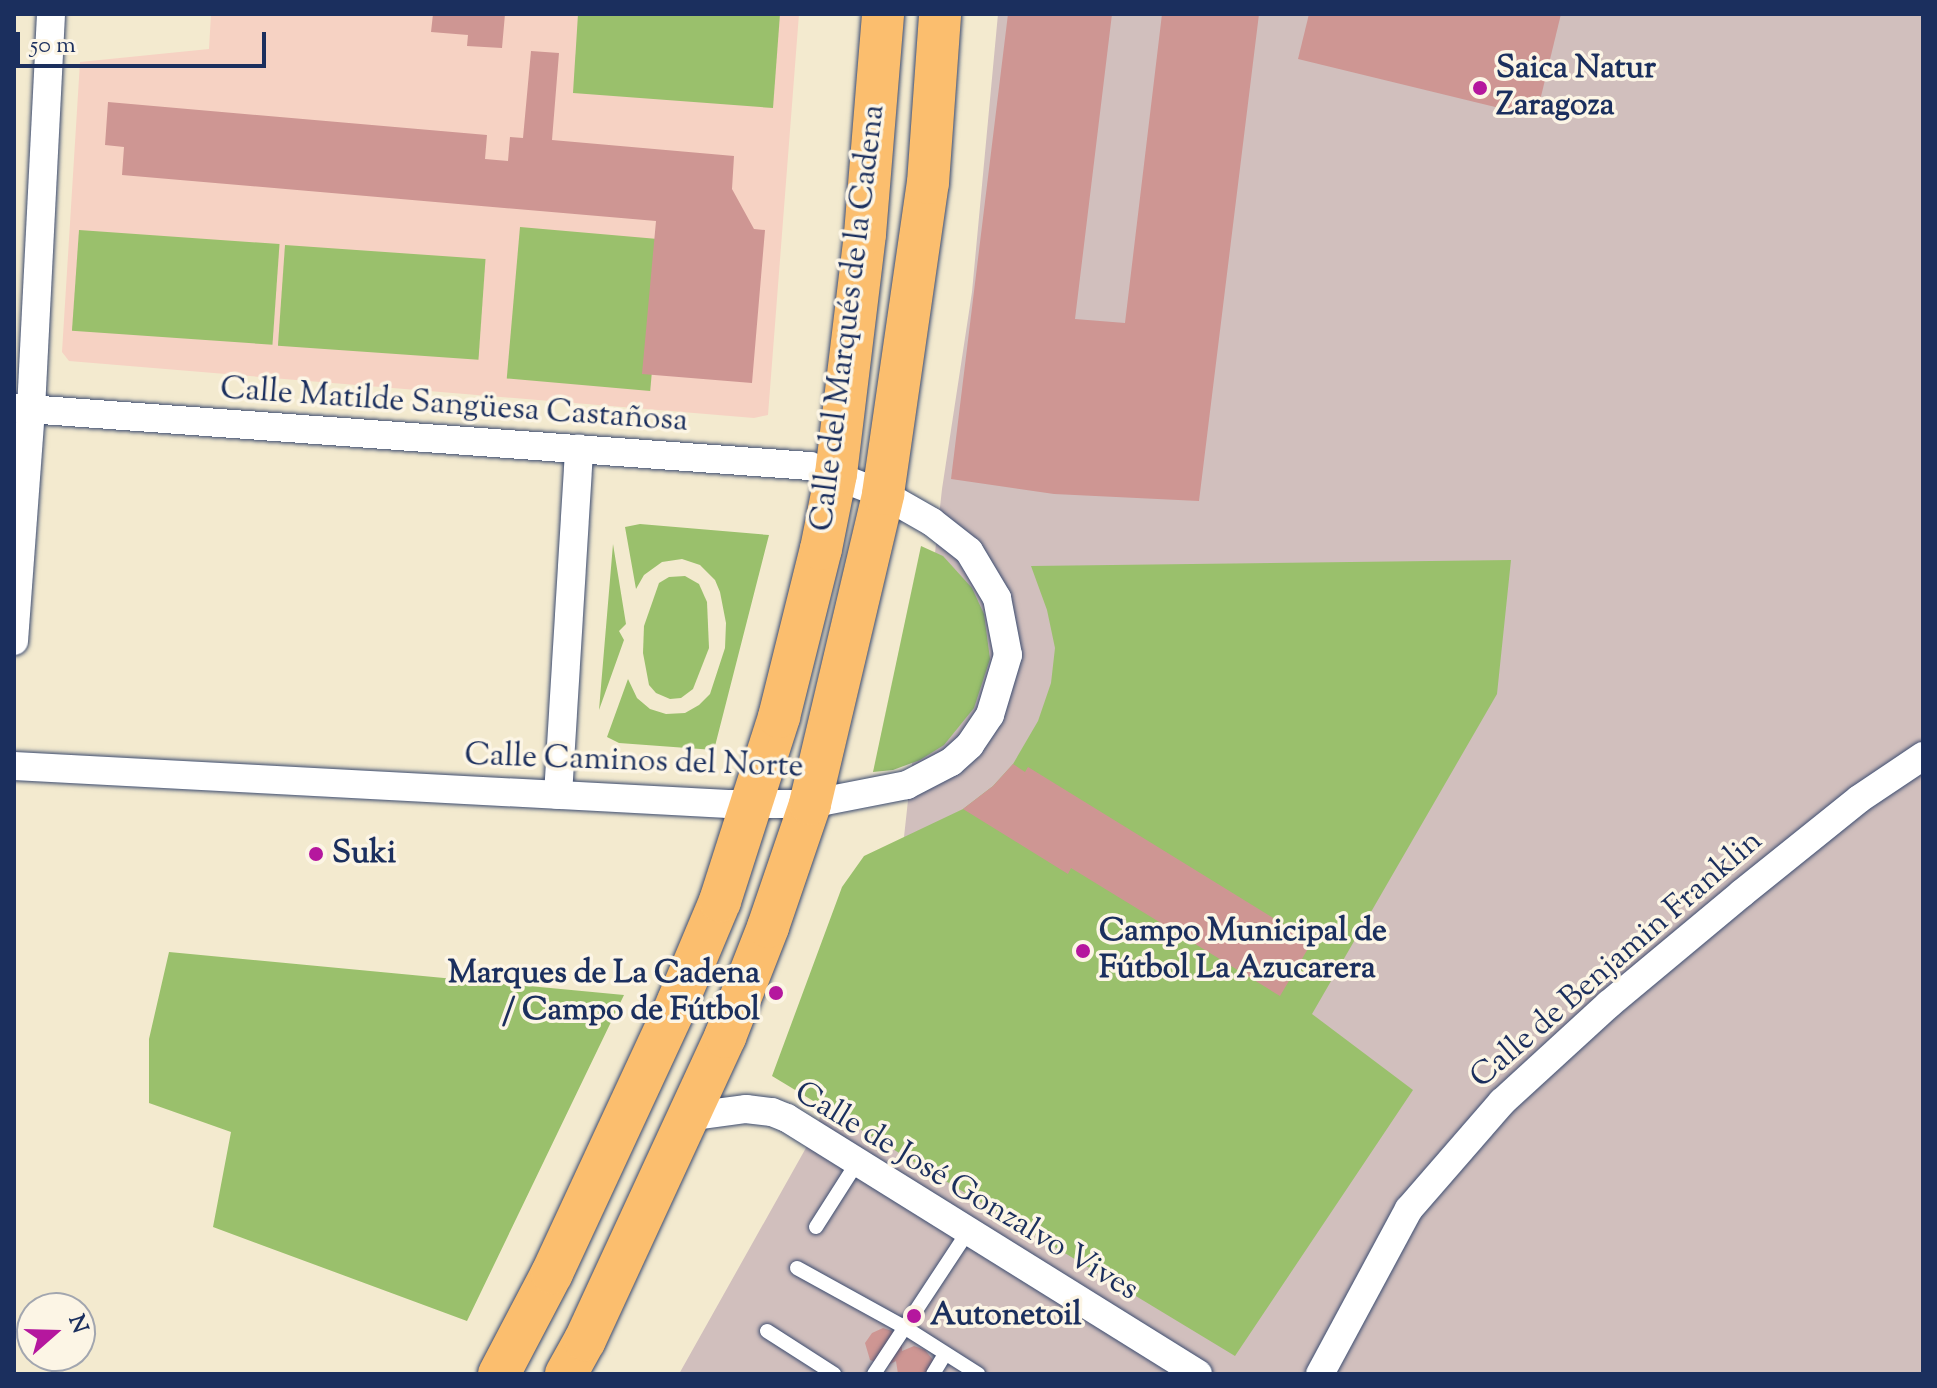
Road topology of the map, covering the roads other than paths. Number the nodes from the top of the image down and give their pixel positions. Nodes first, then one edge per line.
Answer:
1 (51, 14) edge
2 (883, 14) edge
3 (940, 14) edge
4 (23, 409) edge
5 (579, 449) junction
6 (836, 474) junction
7 (883, 494) junction
8 (14, 641) edge
9 (1923, 756) edge
10 (14, 766) edge
11 (558, 795) junction
12 (810, 804) junction
13 (753, 805) junction
14 (686, 1117) junction
15 (858, 1161) junction
16 (816, 1227) dead end
17 (969, 1230) junction
18 (797, 1268) dead end
19 (904, 1327) junction
20 (767, 1331) dead end
21 (945, 1354) junction
22 (499, 1374) edge
23 (566, 1374) edge
24 (834, 1374) edge
25 (874, 1374) edge
26 (933, 1374) edge
27 (978, 1374) edge
28 (1198, 1374) edge
29 (1320, 1374) edge

1 - 4 street
2 - 6 main road, Calle del Marqués de la Cadena
3 - 7 main road, Calle del Marqués de la Cadena
4 - 5 street, Calle Matilde Sangüesa Castañosa
4 - 8 street
5 - 6 street, Calle Matilde Sangüesa Castañosa
5 - 11 street
6 - 7 street, Calle Matilde Sangüesa Castañosa
6 - 13 main road, Calle del Marqués de la Cadena
7 - 12 main road, Calle del Marqués de la Cadena
7 - 12 street, Calle Caminos del Norte
9 - 29 street, Calle de Benjamin Franklin
10 - 11 street, Calle Caminos del Norte
11 - 13 street, Calle Caminos del Norte
12 - 13 street, Calle Caminos del Norte
12 - 14 main road, Calle del Marqués de la Cadena
13 - 22 main road, Calle del Marqués de la Cadena
14 - 15 street, Calle de José Gonzalvo Vives
14 - 23 main road, Calle del Marqués de la Cadena
15 - 16 lane
15 - 17 street, Calle de José Gonzalvo Vives
17 - 19 lane
17 - 28 street, Calle de José Gonzalvo Vives
18 - 19 lane
19 - 21 lane
19 - 25 lane
20 - 24 lane
21 - 26 lane
21 - 27 lane

